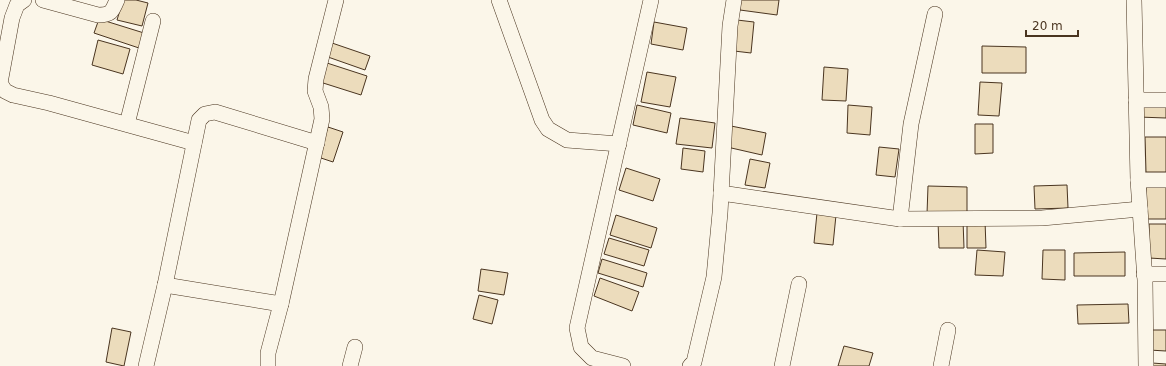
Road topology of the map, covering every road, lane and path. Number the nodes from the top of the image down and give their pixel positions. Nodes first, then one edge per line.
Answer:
1 (24, 0) edge
2 (43, 0) edge
3 (117, 0) edge
4 (336, 0) edge
5 (499, 0) edge
6 (651, 0) edge
7 (734, 0) edge
8 (1134, 0) edge
9 (935, 14) dead end
10 (153, 21) dead end
11 (1136, 100) junction
12 (1166, 100) edge
13 (127, 124) junction
14 (317, 143) junction
15 (194, 144) junction
16 (619, 144) junction
17 (1138, 180) junction
18 (1166, 180) edge
19 (721, 193) junction
20 (1140, 209) junction
21 (900, 219) junction
22 (1144, 274) junction
23 (1166, 274) edge
24 (799, 284) dead end
25 (165, 285) junction
26 (281, 304) junction
27 (948, 330) dead end
28 (355, 347) dead end
29 (146, 366) edge
30 (268, 366) edge
31 (350, 366) edge
32 (623, 366) edge
33 (690, 366) edge
34 (782, 366) edge
35 (941, 366) edge
36 (1146, 366) edge

1 - 13 street
2 - 3 street
4 - 14 street
5 - 16 street
6 - 16 street
7 - 19 street
8 - 11 street
9 - 21 street
10 - 13 street
11 - 12 street
11 - 17 street
13 - 15 street
14 - 15 street
14 - 26 street
15 - 25 street
16 - 32 street
17 - 18 street
17 - 20 street
19 - 21 street
19 - 33 street
20 - 21 street
20 - 22 street
22 - 23 street
22 - 36 street
24 - 34 street
25 - 26 street
25 - 29 street
26 - 30 street
27 - 35 street
28 - 31 street

